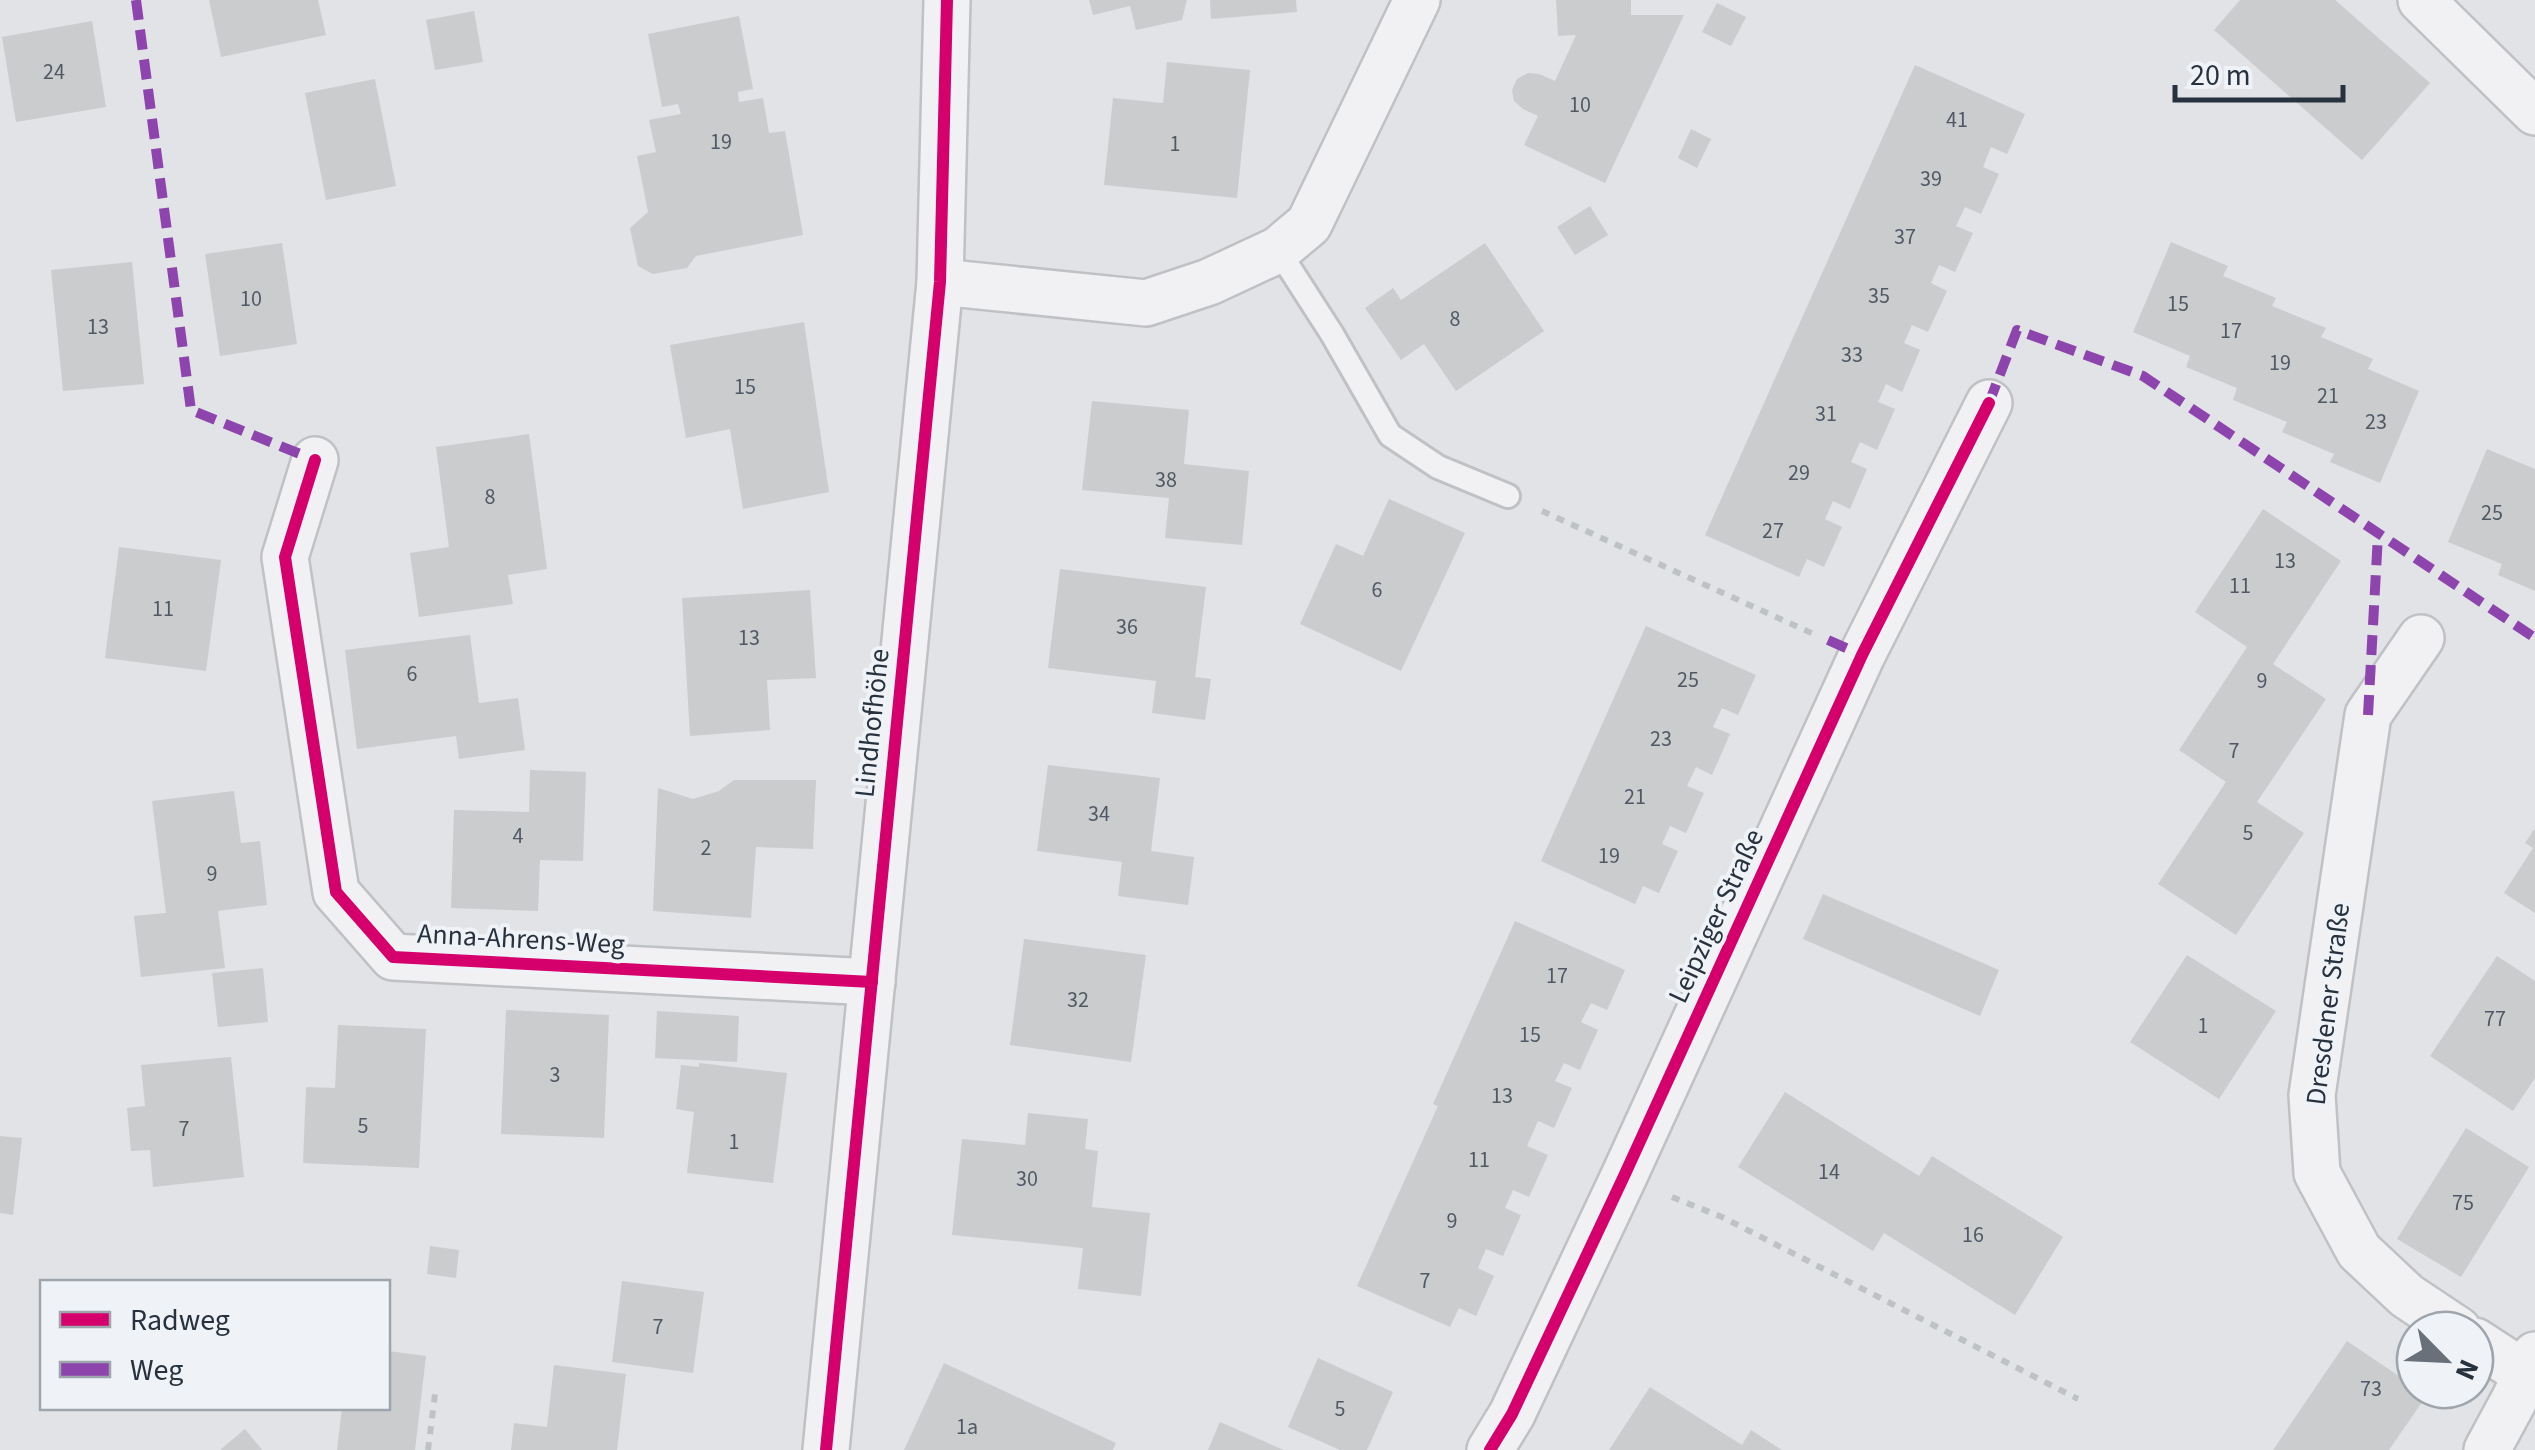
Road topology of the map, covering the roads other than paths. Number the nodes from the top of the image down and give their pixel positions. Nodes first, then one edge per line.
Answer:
1 (947, 0) edge
2 (1417, 0) edge
3 (2421, 0) edge
4 (2535, 112) edge
5 (1278, 250) junction
6 (940, 282) junction
7 (1989, 403) dead end
8 (315, 460) dead end
9 (1508, 496) road end
10 (2422, 638) dead end
11 (872, 982) junction
12 (2427, 1310) edge
13 (2495, 1350) edge
14 (2531, 1365) edge
15 (826, 1450) edge
16 (1490, 1450) edge
17 (2487, 1450) edge

1 - 6 street, Lindhofhöhe
2 - 5 street
3 - 4 street
5 - 6 street
5 - 9 lane
6 - 11 street, Lindhofhöhe
7 - 16 street, Leipziger Straße
8 - 11 street, Anna-Ahrens-Weg
10 - 12 street, Dresdener Straße
11 - 15 street, Lindhofhöhe
13 - 14 street
14 - 17 street

